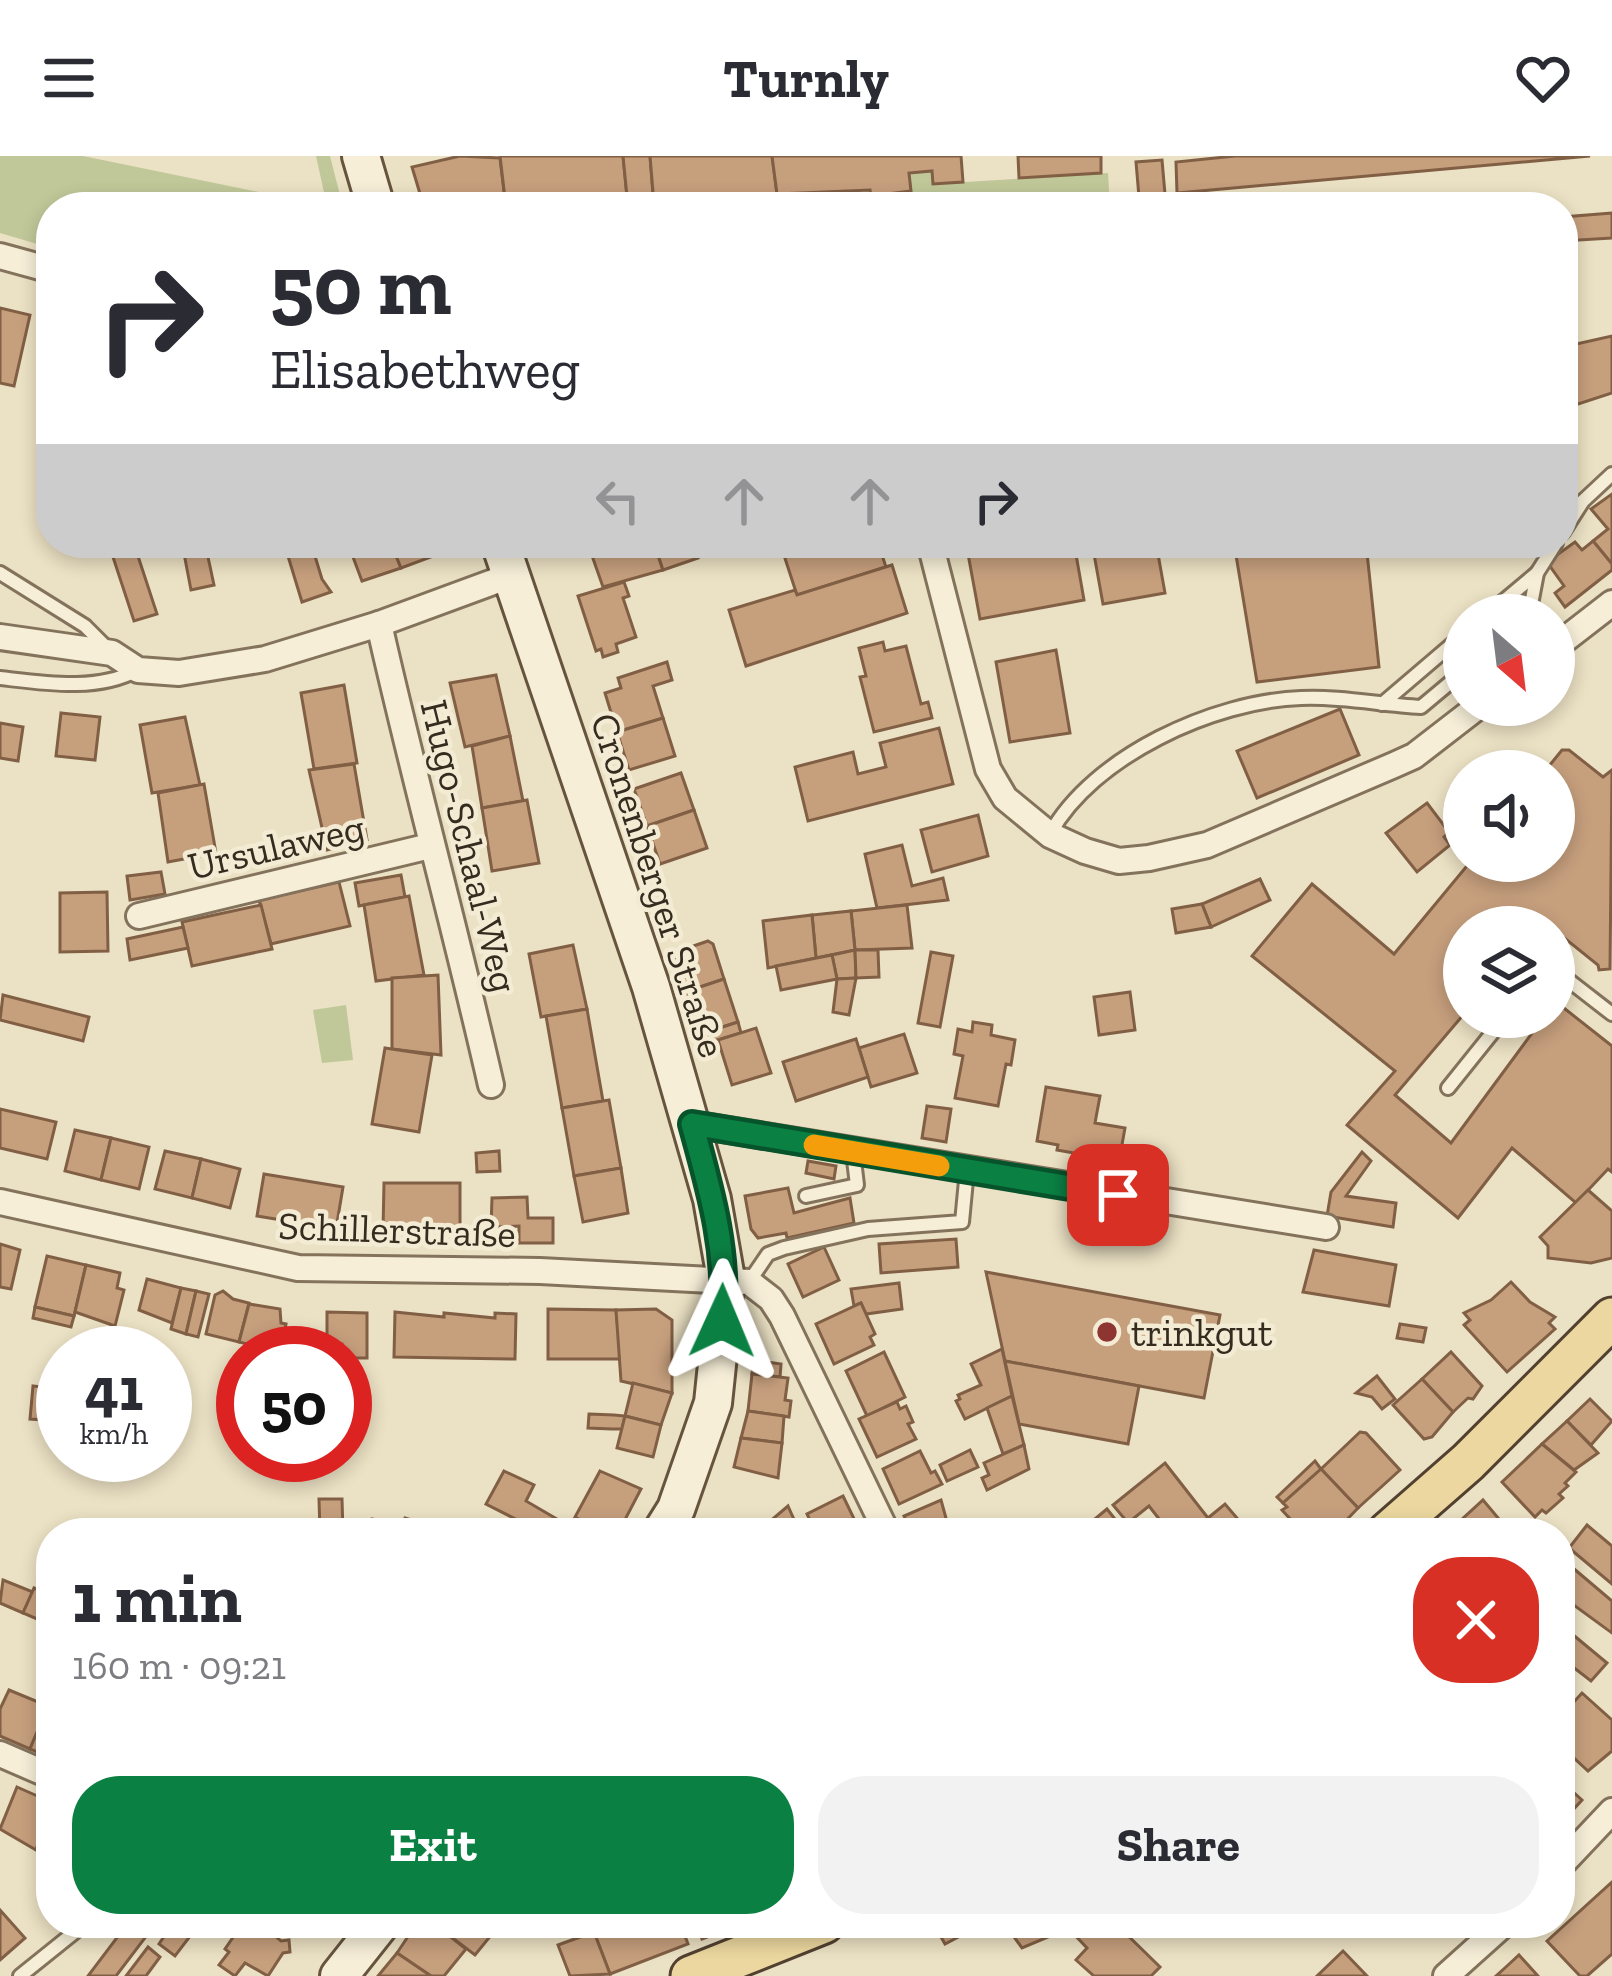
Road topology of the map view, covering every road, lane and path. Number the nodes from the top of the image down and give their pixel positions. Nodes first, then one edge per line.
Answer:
1 (361, 156) edge
2 (372, 192) edge
3 (0, 256) edge
4 (36, 266) edge
5 (1612, 474) edge
6 (1578, 509) edge
7 (934, 558) edge
8 (1546, 558) edge
9 (506, 559) edge
10 (0, 573) edge
11 (1537, 573) junction
12 (1512, 594) edge
13 (1533, 594) edge
14 (1612, 603) edge
15 (380, 624) junction
16 (1575, 632) edge
17 (0, 637) edge
18 (1443, 652) edge
19 (112, 653) junction
20 (138, 670) junction
21 (0, 678) edge
22 (1443, 688) edge
23 (1381, 704) junction
24 (1453, 726) edge
25 (1050, 835) junction
26 (430, 846) junction
27 (140, 916) dead end
28 (1575, 985) edge
29 (1612, 1014) edge
30 (1488, 1038) edge
31 (491, 1085) dead end
32 (1448, 1088) dead end
33 (692, 1124) junction
34 (853, 1151) junction
35 (967, 1170) junction
36 (806, 1196) dead end
37 (0, 1202) edge
38 (1326, 1227) dead end
39 (737, 1280) junction
40 (1612, 1318) edge
41 (670, 1518) edge
42 (880, 1518) edge
43 (1404, 1518) edge
44 (0, 1754) edge
45 (36, 1770) edge
46 (1612, 1811) edge
47 (1575, 1850) edge
48 (67, 1938) edge
49 (362, 1938) edge
50 (786, 1938) edge
51 (1482, 1938) edge
52 (20, 1976) edge
53 (340, 1976) edge
54 (691, 1976) edge
55 (1446, 1976) edge

1 - 2 main road
3 - 4 street
5 - 6 lane
7 - 25 street
8 - 11 lane
9 - 15 street
9 - 33 main road, Cronenberger Straße
10 - 19 lane
11 - 12 lane
11 - 13 lane
14 - 16 street
15 - 20 street
15 - 26 street, Hugo-Schaal-Weg
17 - 19 street
18 - 23 lane
19 - 20 street
20 - 21 lane
22 - 23 lane
23 - 25 lane
24 - 25 street
26 - 27 street, Ursulaweg
26 - 31 street, Hugo-Schaal-Weg
28 - 29 lane
30 - 32 lane
33 - 34 street
33 - 39 main road, Cronenberger Straße
34 - 35 street
34 - 36 lane
35 - 38 street
35 - 39 lane
37 - 39 street, Schillerstraße
39 - 41 main road, Cronenberger Straße
39 - 42 street
40 - 43 main road
44 - 45 street
46 - 47 street
48 - 52 lane
49 - 53 main road
50 - 54 main road
51 - 55 street

